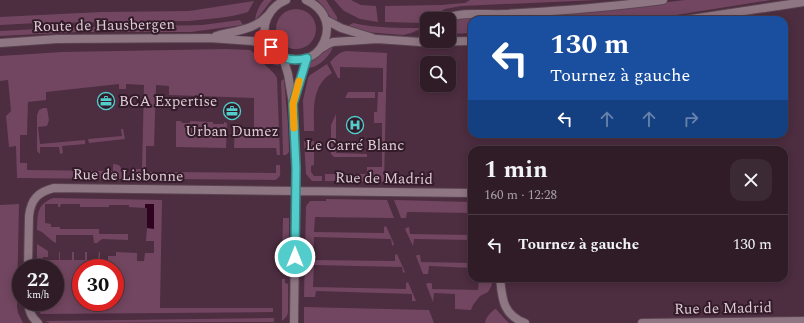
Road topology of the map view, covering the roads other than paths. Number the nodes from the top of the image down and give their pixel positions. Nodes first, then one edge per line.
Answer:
1 (306, 0) edge
2 (663, 0) edge
3 (282, 1) edge
4 (804, 2) edge
5 (268, 15) junction
6 (456, 15) edge
7 (711, 16) edge
8 (326, 20) junction
9 (209, 38) junction
10 (377, 39) junction
11 (456, 41) edge
12 (468, 41) edge
13 (0, 42) edge
14 (420, 42) edge
15 (271, 47) junction
16 (319, 50) junction
17 (283, 58) junction
18 (307, 58) junction
19 (293, 104) junction
20 (295, 191) junction
21 (468, 193) edge
22 (28, 259) edge
23 (500, 282) edge
24 (29, 311) edge
25 (804, 321) edge
26 (38, 323) edge
27 (294, 323) edge
28 (525, 323) edge
29 (642, 323) edge

1 - 8 street
2 - 6 street
3 - 5 street, Route de Hausbergen
4 - 7 street
5 - 9 street, Route de Hausbergen
5 - 15 street
8 - 10 street
8 - 16 street
9 - 13 street, Route de Hausbergen
9 - 15 street, Route de Hausbergen
10 - 14 street
10 - 16 street
11 - 12 street
15 - 17 street
16 - 18 street
17 - 18 street
17 - 19 street
18 - 19 street
19 - 20 street
20 - 21 street, Rue de Madrid
20 - 22 street, Rue de Lisbonne
20 - 27 street
23 - 28 street
24 - 26 street
25 - 29 street, Rue de Madrid

